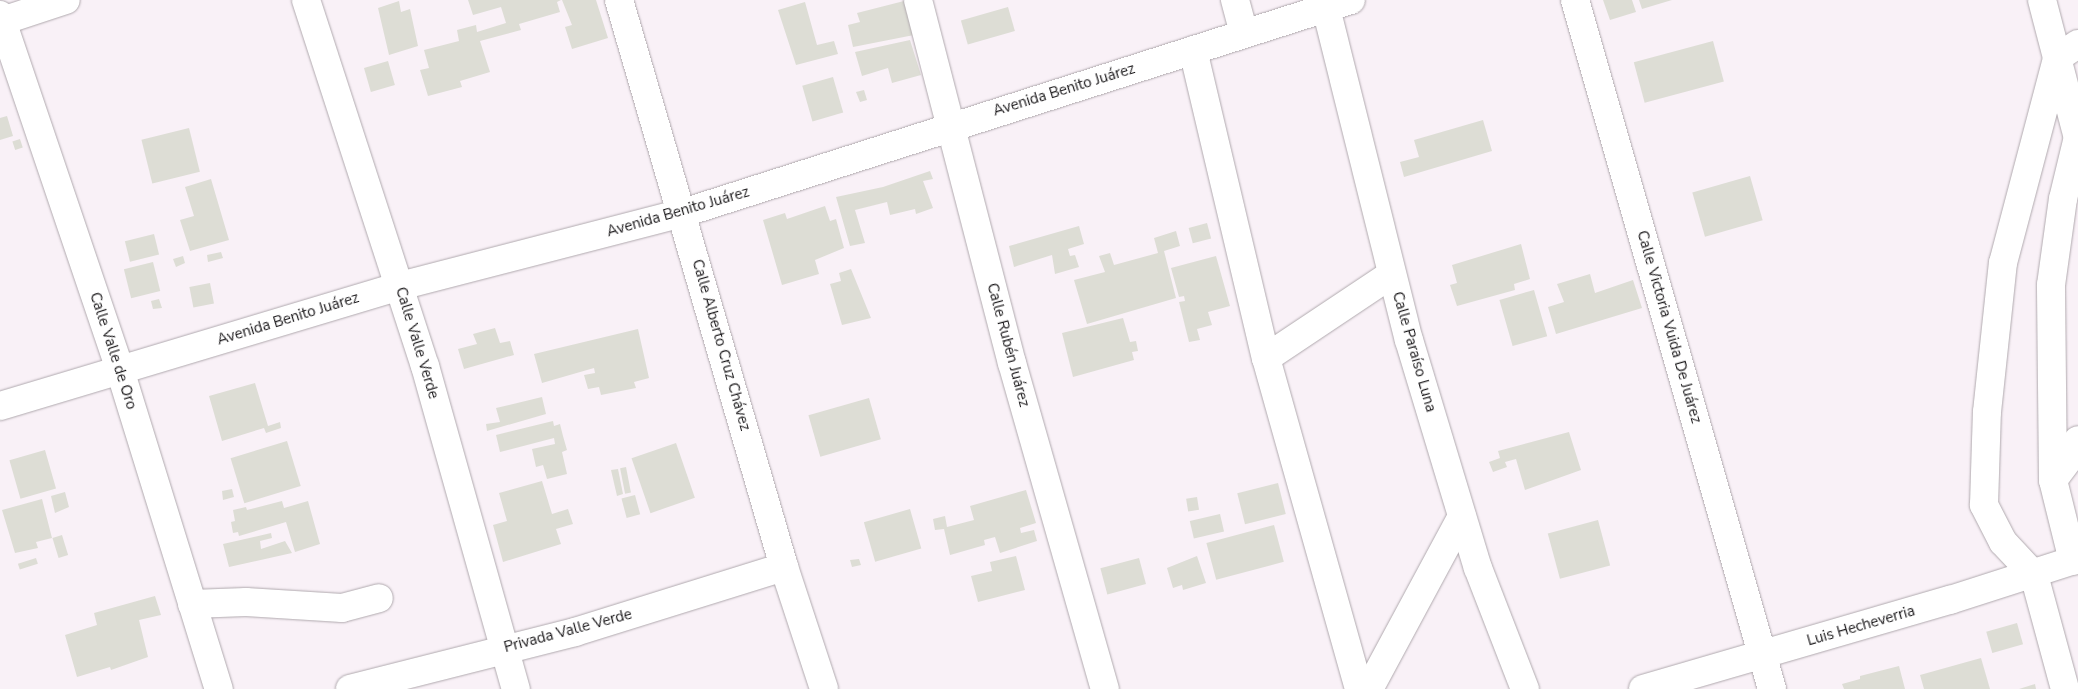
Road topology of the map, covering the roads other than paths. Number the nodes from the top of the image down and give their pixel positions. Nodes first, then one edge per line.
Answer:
1 (66, 0) edge
2 (306, 0) edge
3 (619, 0) edge
4 (918, 0) edge
5 (1235, 0) edge
6 (1575, 0) edge
7 (2042, 0) edge
8 (1339, 4) edge
9 (1, 18) edge
10 (1244, 33) junction
11 (1193, 50) junction
12 (2067, 51) edge
13 (951, 126) junction
14 (2078, 138) edge
15 (683, 212) junction
16 (1392, 274) junction
17 (400, 286) junction
18 (1266, 358) junction
19 (120, 370) junction
20 (0, 406) edge
21 (2078, 440) edge
22 (2053, 480) junction
23 (1462, 516) junction
24 (2076, 560) edge
25 (784, 567) junction
26 (2034, 574) junction
27 (379, 598) dead end
28 (192, 604) junction
29 (504, 649) junction
30 (1763, 654) junction
31 (219, 689) edge
32 (350, 689) edge
33 (516, 689) edge
34 (824, 689) edge
35 (1105, 689) edge
36 (1360, 689) edge
37 (1369, 689) edge
38 (1525, 689) edge
39 (1643, 689) edge
40 (1772, 689) edge
41 (2065, 689) edge

1 - 9 street
2 - 17 street, Calle Valle Verde
3 - 15 street, Calle Alberto Cruz Chávez
4 - 13 street, Calle Rubén Juárez
5 - 10 street
6 - 30 street, Calle Victoria Vuida De Juárez
7 - 12 street
8 - 10 street, Avenida Benito Juárez
8 - 16 street, Calle Paraíso Luna
9 - 19 street, Calle Valle de Oro
10 - 11 street, Avenida Benito Juárez
11 - 13 street, Avenida Benito Juárez
11 - 18 street
12 - 14 street
12 - 26 street
13 - 15 street, Avenida Benito Juárez
13 - 35 street, Calle Rubén Juárez
14 - 22 street
15 - 17 street, Avenida Benito Juárez
15 - 25 street, Calle Alberto Cruz Chávez
16 - 18 street
16 - 23 street, Calle Paraíso Luna
17 - 19 street, Avenida Benito Juárez
17 - 29 street, Calle Valle Verde
18 - 36 street
19 - 20 street, Avenida Benito Juárez
19 - 28 street, Calle Valle de Oro
21 - 22 street
22 - 24 street
23 - 37 street
23 - 38 street, Calle Paraíso Luna
24 - 26 street, Luis Hecheverria
25 - 29 street, Privada Valle Verde
25 - 34 street, Calle Alberto Cruz Chávez
26 - 30 street, Luis Hecheverria
26 - 41 street
27 - 28 street
28 - 31 street, Calle Valle de Oro
29 - 32 street, Privada Valle Verde
29 - 33 street, Calle Valle Verde
30 - 39 street, Luis Hecheverria
30 - 40 street, Calle Victoria Vuida De Juárez

